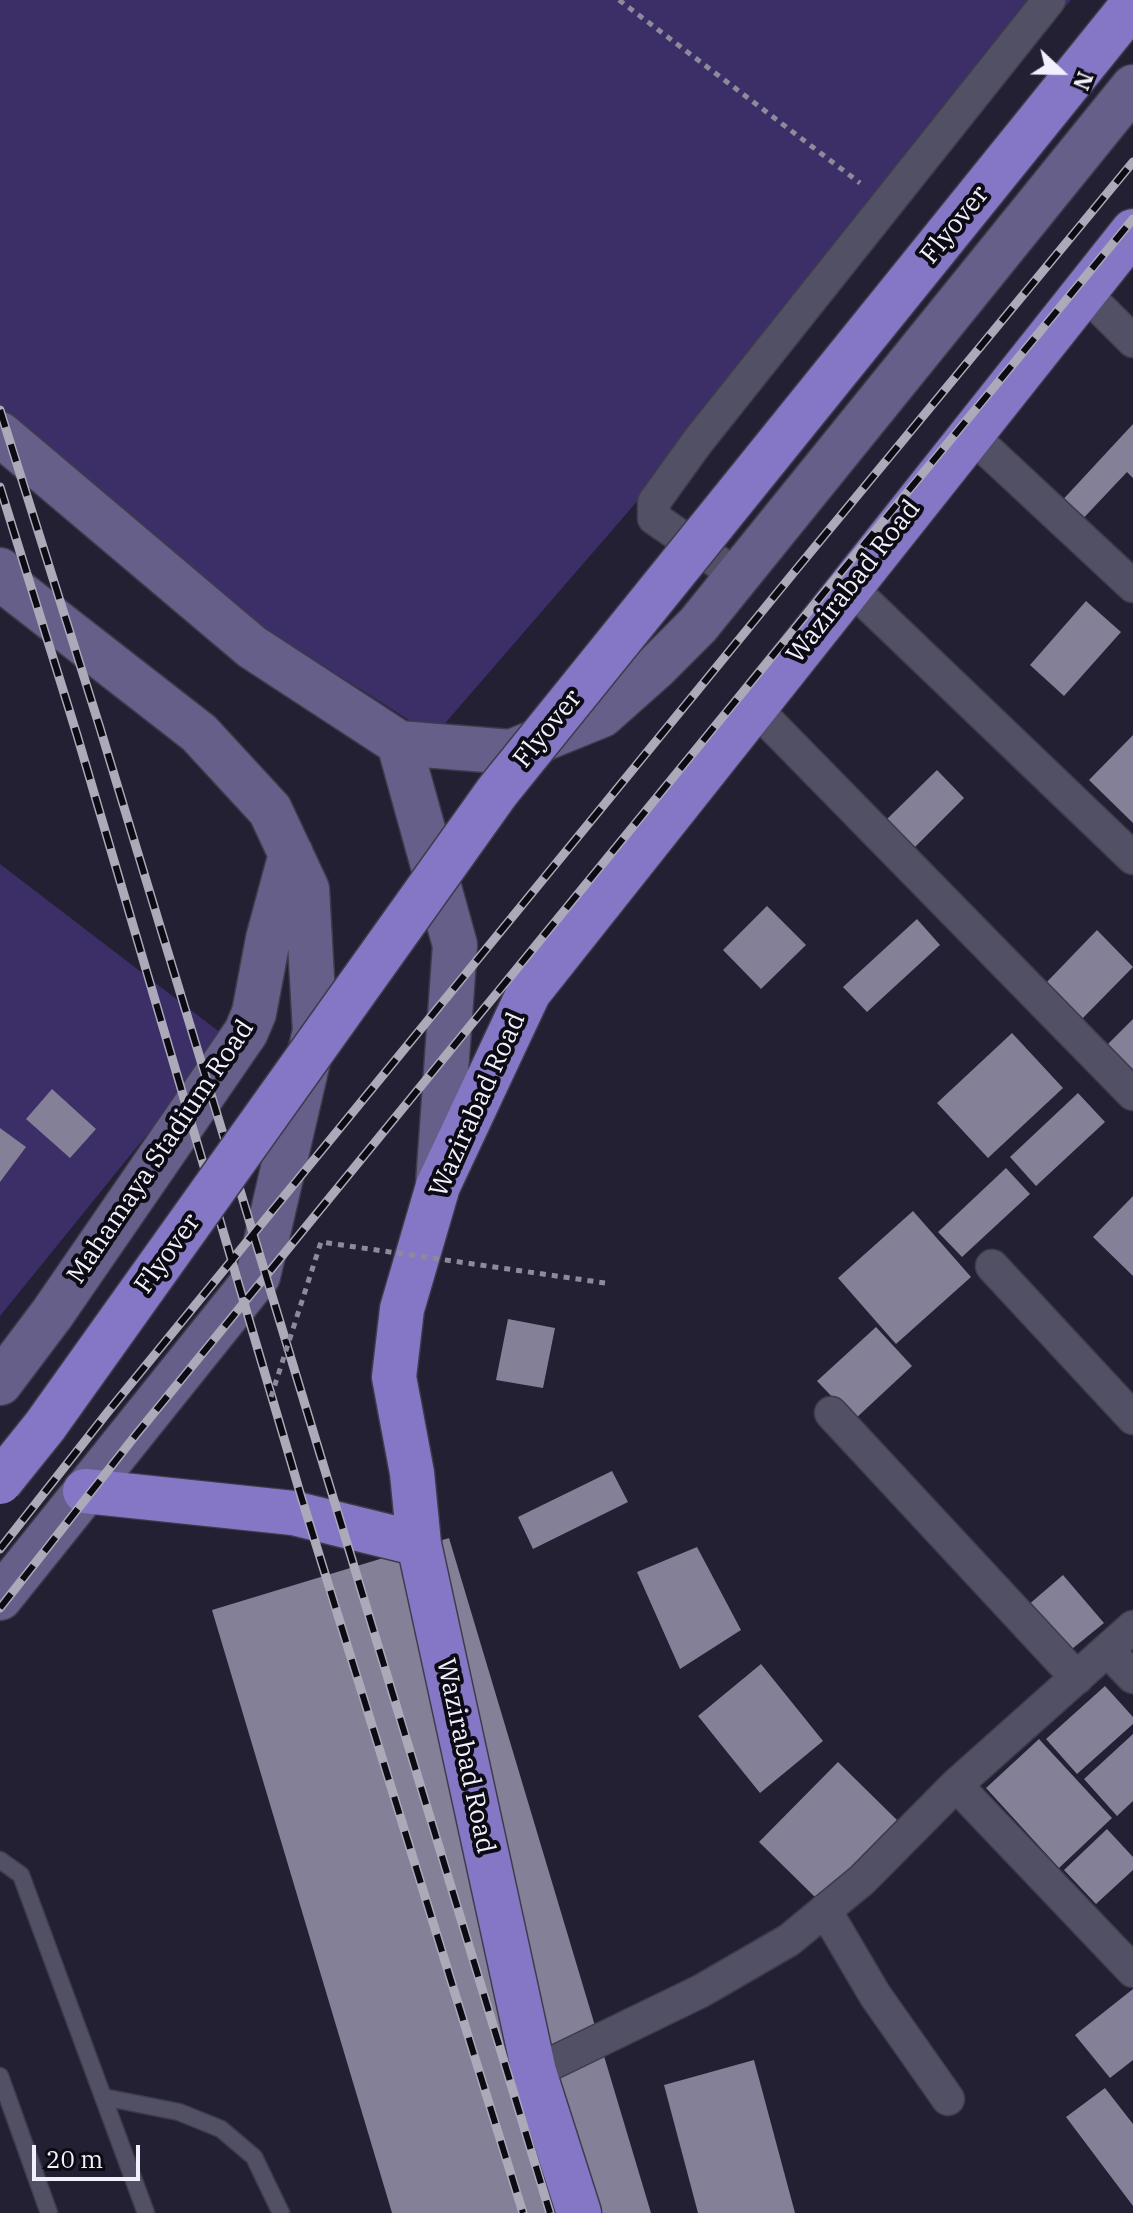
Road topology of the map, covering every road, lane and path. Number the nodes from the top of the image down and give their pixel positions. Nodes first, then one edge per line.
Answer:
1 (619, 0) edge
2 (1049, 0) edge
3 (1133, 4) edge
4 (1133, 87) edge
5 (887, 203) junction
6 (1133, 231) edge
7 (1084, 292) junction
8 (1133, 341) edge
9 (0, 434) edge
10 (971, 435) junction
11 (0, 570) edge
12 (738, 576) junction
13 (1133, 586) edge
14 (850, 587) junction
15 (754, 707) junction
16 (399, 743) junction
17 (1130, 849) edge
18 (291, 854) junction
19 (1133, 1094) edge
20 (438, 1186) junction
21 (992, 1266) dead end
22 (605, 1283) dead end
23 (0, 1383) edge
24 (271, 1397) dead end
25 (831, 1413) dead end
26 (1133, 1418) edge
27 (0, 1482) edge
28 (85, 1491) junction
29 (419, 1544) junction
30 (0, 1598) edge
31 (1133, 1627) edge
32 (1108, 1651) junction
33 (1133, 1677) edge
34 (1077, 1678) junction
35 (956, 1785) junction
36 (0, 1860) edge
37 (825, 1910) junction
38 (1133, 1971) edge
39 (534, 2072) junction
40 (0, 2076) edge
41 (103, 2097) junction
42 (948, 2099) dead end
43 (49, 2213) edge
44 (146, 2213) edge
45 (281, 2213) edge
46 (579, 2213) edge

1 - 5 path
2 - 5 street
3 - 27 highway, Flyover, bridge
4 - 12 main road
5 - 12 street
6 - 7 highway, Wazirabad Road
7 - 8 street
7 - 10 highway, Wazirabad Road
9 - 16 main road
10 - 13 street
10 - 14 highway, Wazirabad Road
11 - 18 main road
12 - 16 main road
14 - 15 highway, Wazirabad Road
14 - 17 street
15 - 19 street
15 - 20 highway, Wazirabad Road
16 - 20 main road
18 - 23 main road, Mahamaya Stadium Road
18 - 28 main road
20 - 29 highway, Wazirabad Road
21 - 26 street
22 - 24 path, bridge
25 - 34 street
28 - 29 highway
28 - 30 main road
29 - 39 highway, Wazirabad Road
31 - 32 street
32 - 33 street
32 - 34 street
34 - 35 street
35 - 37 street
35 - 38 street
36 - 41 lane
37 - 39 street
37 - 42 street
39 - 46 highway, Wazirabad Road
40 - 43 lane
41 - 44 lane
41 - 45 lane

